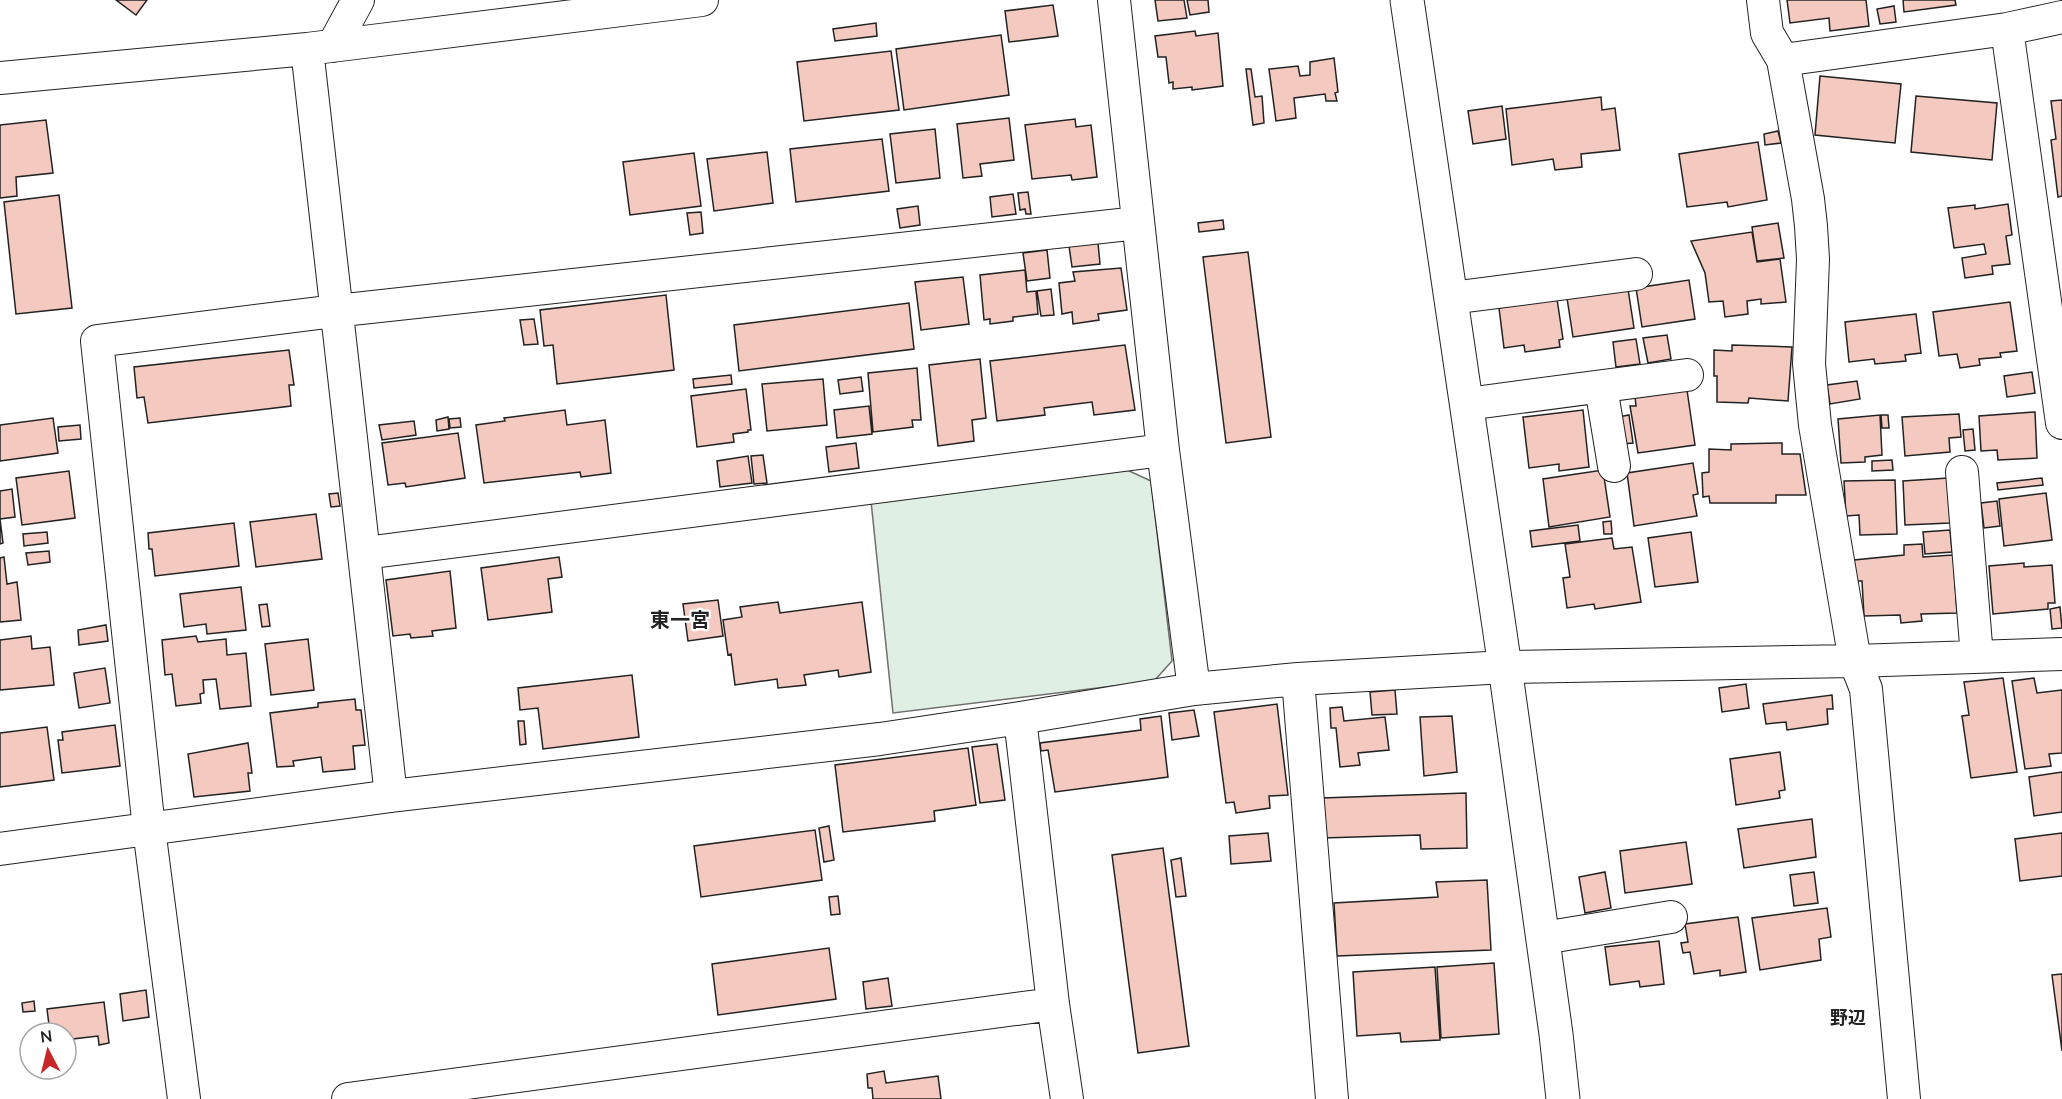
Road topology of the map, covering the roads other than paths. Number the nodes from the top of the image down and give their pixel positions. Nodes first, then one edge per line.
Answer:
1 (358, 0) edge
2 (702, 0) edge
3 (1114, 0) edge
4 (1407, 0) edge
5 (1763, 0) edge
6 (2062, 17) edge
7 (2007, 29) junction
8 (320, 47) junction
9 (1783, 60) junction
10 (0, 78) edge
11 (1138, 223) junction
12 (1636, 274) dead end
13 (1451, 298) junction
14 (335, 311) junction
15 (1687, 375) dead end
16 (1601, 387) junction
17 (1467, 404) junction
18 (2062, 423) edge
19 (1163, 450) junction
20 (1614, 466) dead end
21 (1962, 472) dead end
22 (365, 553) junction
23 (2062, 654) edge
24 (1977, 657) junction
25 (1855, 662) junction
26 (1505, 667) junction
27 (1298, 679) junction
28 (1194, 689) junction
29 (1020, 718) junction
30 (391, 796) junction
31 (149, 830) junction
32 (0, 849) edge
33 (1671, 917) dead end
34 (1543, 938) junction
35 (1053, 1004) junction
36 (184, 1099) edge
37 (348, 1099) edge
38 (1067, 1099) edge
39 (1332, 1099) edge
40 (1563, 1099) edge
41 (1904, 1099) edge

1 - 8 street
2 - 8 street
3 - 11 street
4 - 13 street
5 - 9 street
6 - 7 street
7 - 9 street
7 - 18 street
8 - 10 street
8 - 14 street
9 - 25 street
11 - 14 street
11 - 19 street
12 - 13 street
13 - 17 street
14 - 22 street
14 - 31 street
15 - 16 street
16 - 17 street
16 - 20 street
17 - 26 street
19 - 22 street
19 - 28 street
21 - 24 street
22 - 30 street
23 - 24 street
24 - 25 street
25 - 26 street
25 - 41 street
26 - 27 street
26 - 34 street
27 - 28 street
27 - 39 street
28 - 29 street
29 - 30 street
29 - 35 street
30 - 31 street
31 - 32 street
31 - 36 street
33 - 34 street
34 - 40 street
35 - 37 street
35 - 38 street

